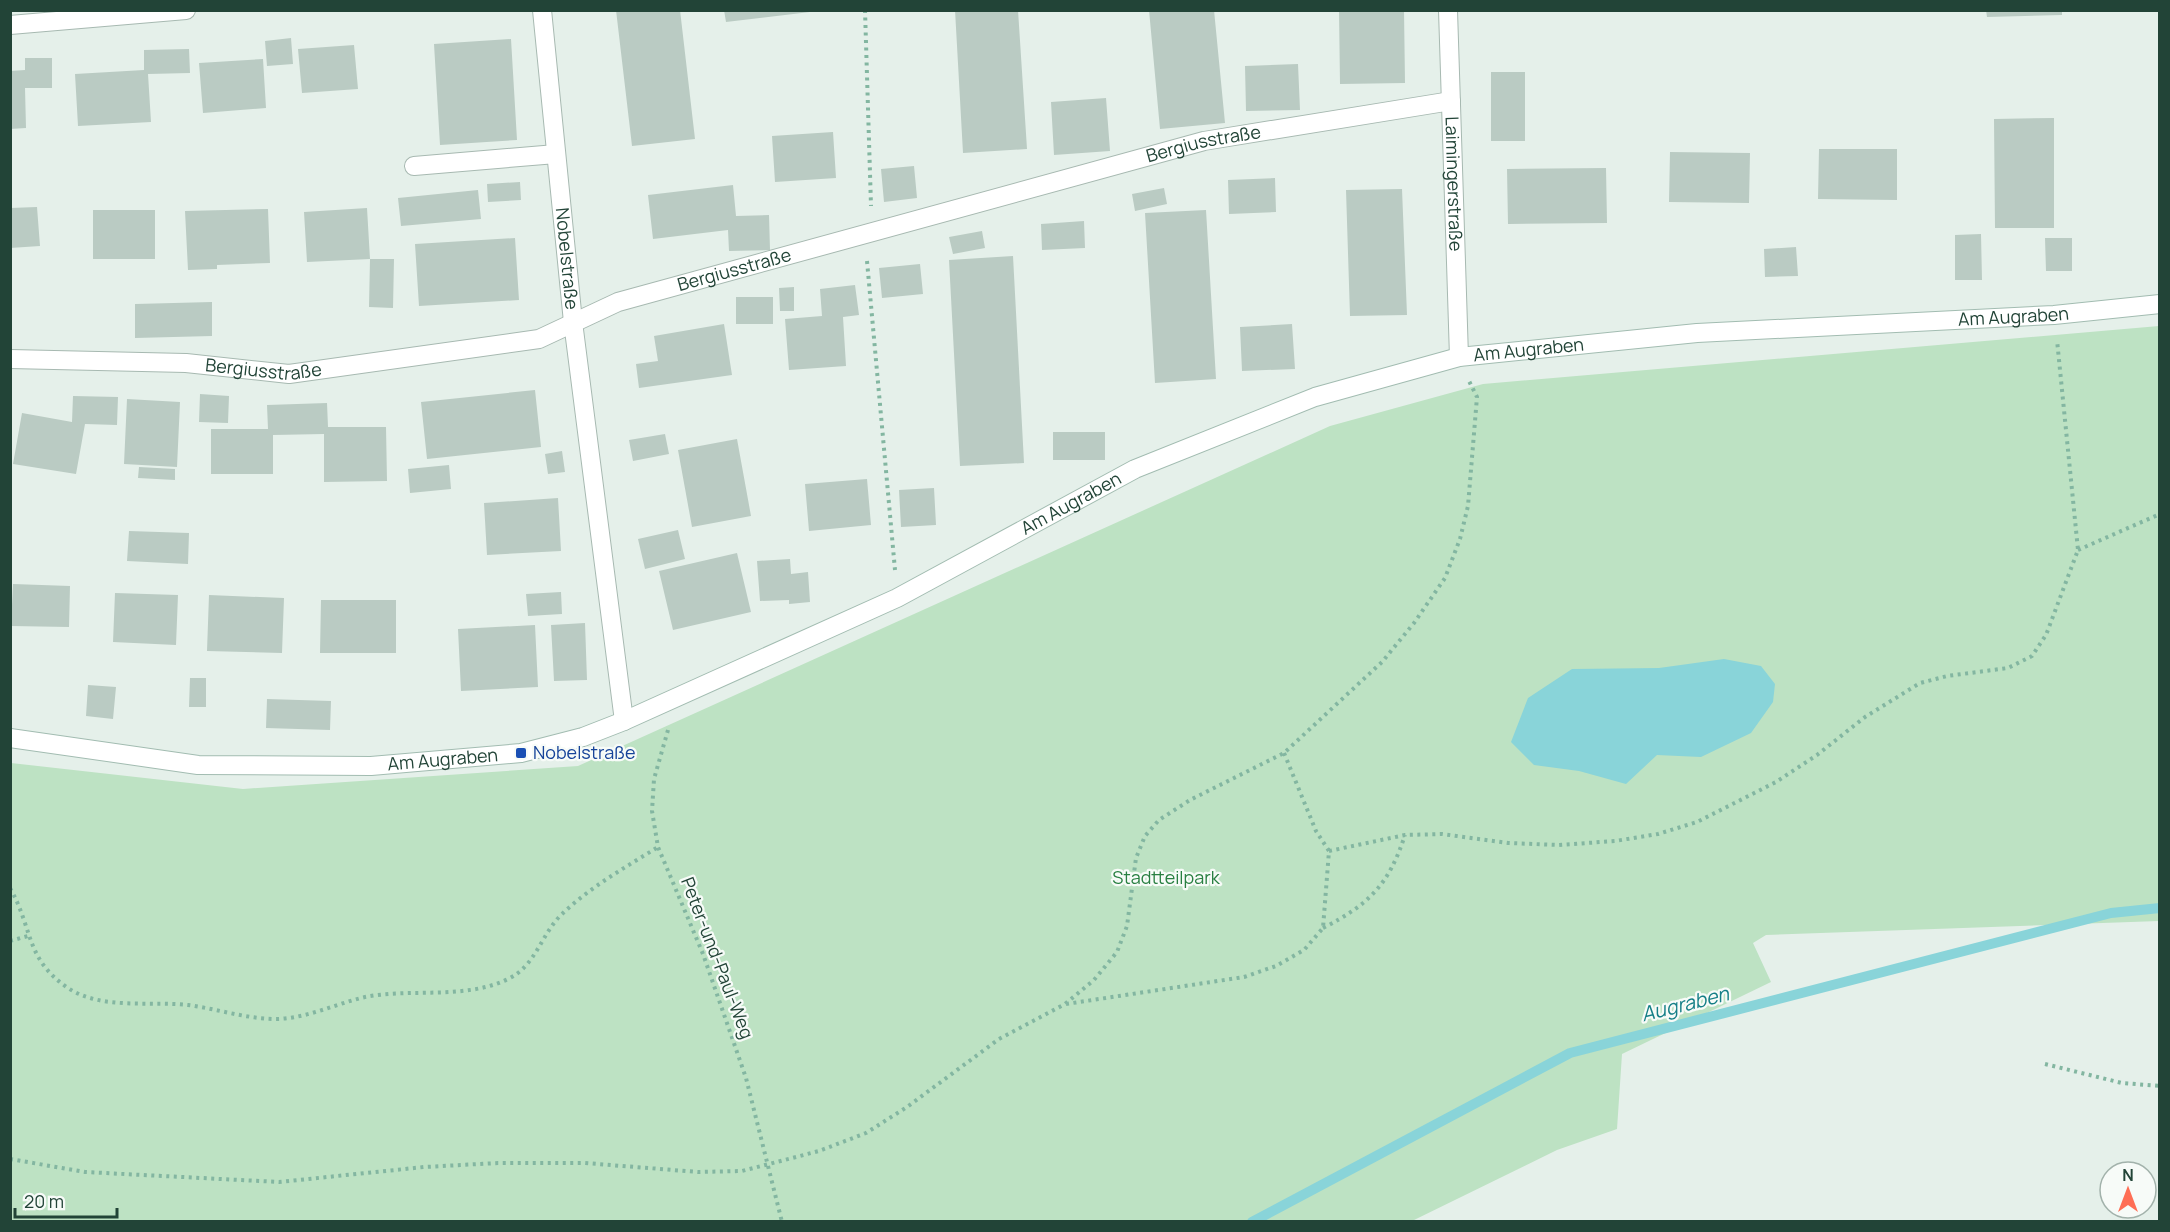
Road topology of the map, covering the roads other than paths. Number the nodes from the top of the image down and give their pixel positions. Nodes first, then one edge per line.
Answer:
1 (186, 10) edge
2 (542, 10) edge
3 (1448, 10) edge
4 (10, 25) edge
5 (1451, 101) junction
6 (556, 154) junction
7 (414, 166) dead end
8 (2160, 304) edge
9 (573, 322) junction
10 (1459, 357) junction
11 (10, 359) edge
12 (624, 721) junction
13 (10, 738) edge

1 - 4 street
2 - 6 street, Nobelstraße
3 - 5 street, Laimingerstraße
5 - 9 street, Bergiusstraße
5 - 10 street, Laimingerstraße
6 - 7 street
6 - 9 street, Nobelstraße
8 - 10 street, Am Augraben
9 - 11 street, Bergiusstraße
9 - 12 street, Nobelstraße
10 - 12 street, Am Augraben
12 - 13 street, Am Augraben

